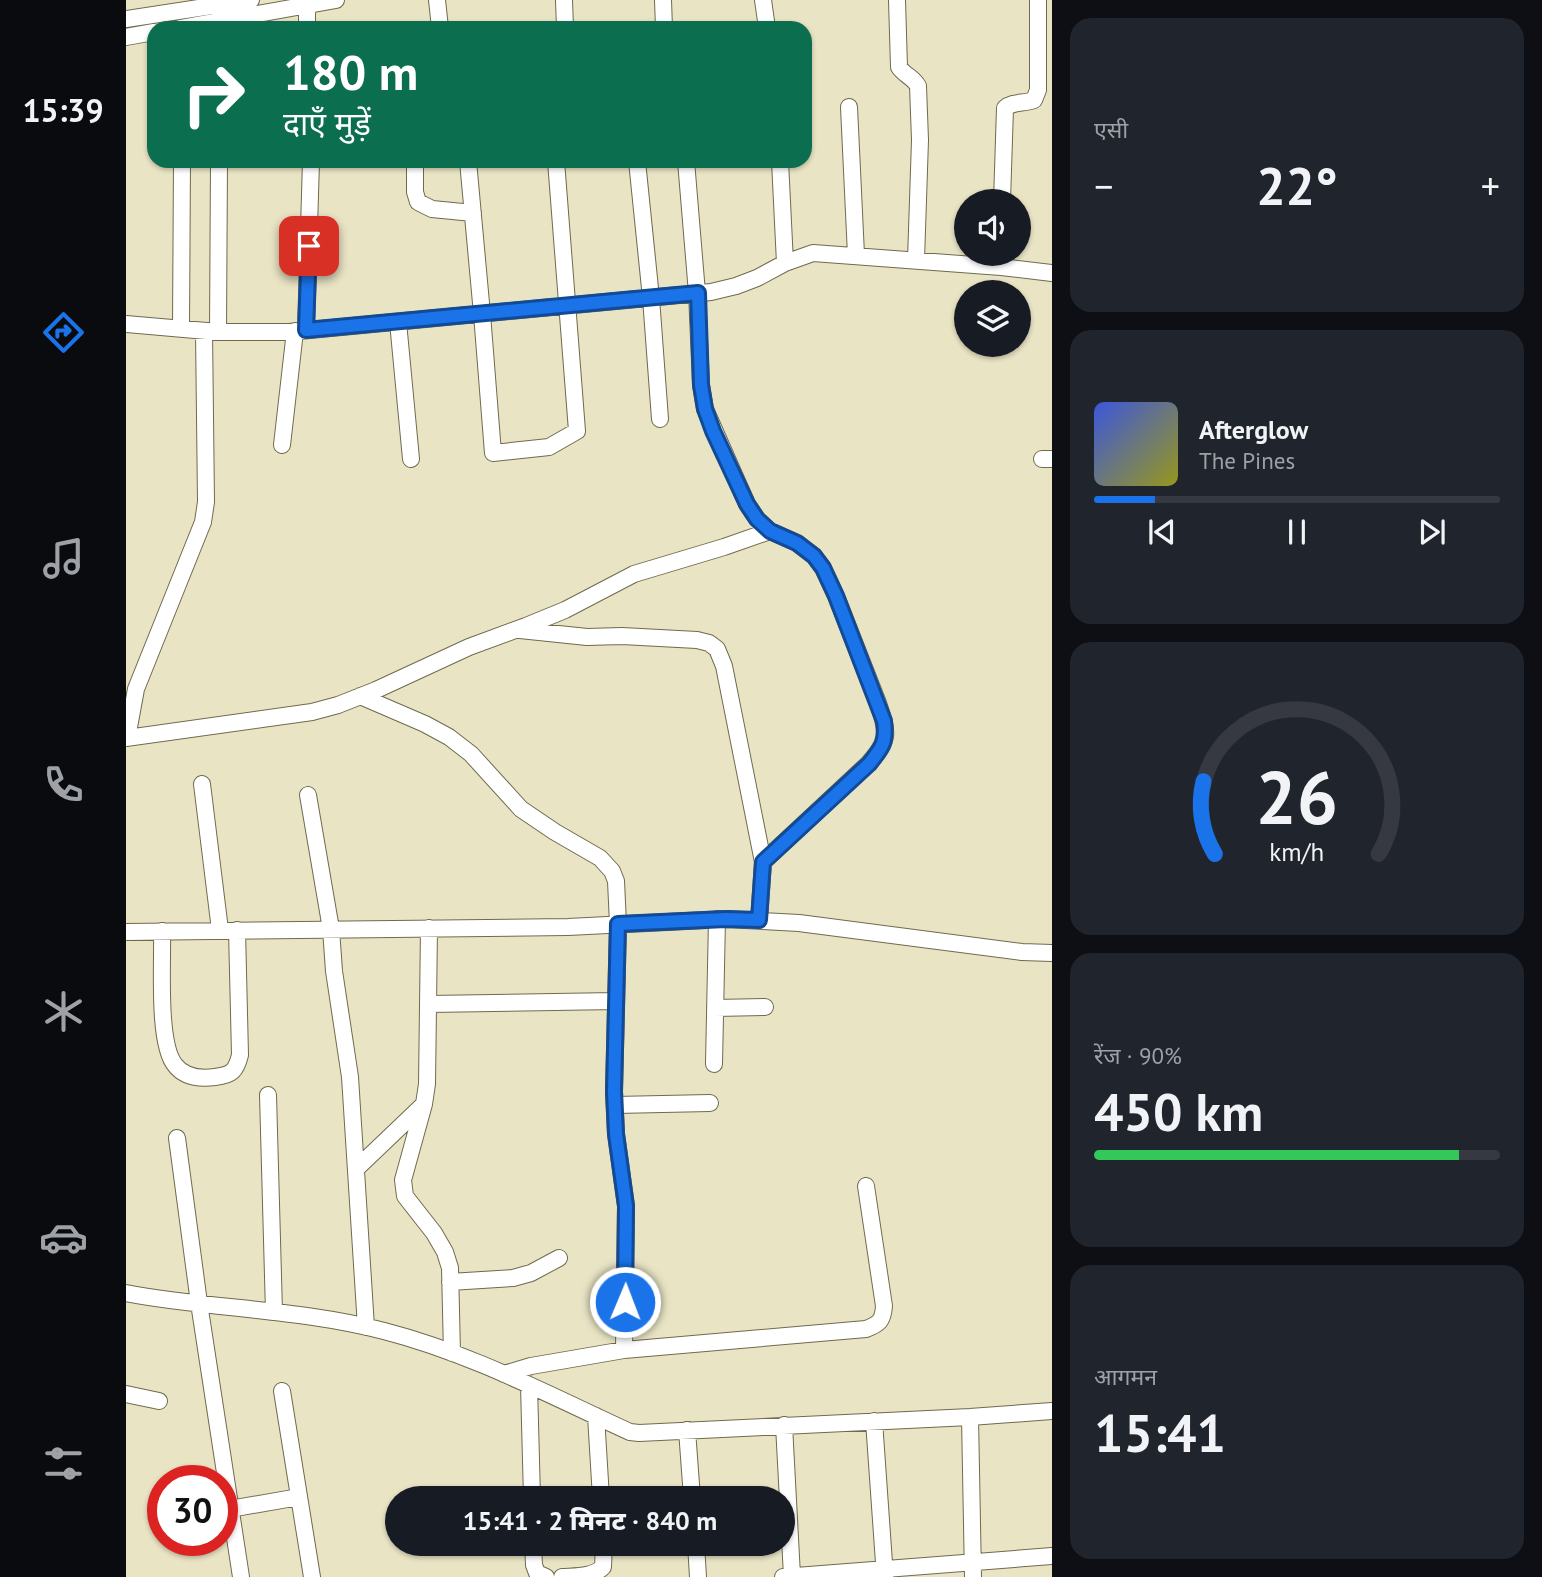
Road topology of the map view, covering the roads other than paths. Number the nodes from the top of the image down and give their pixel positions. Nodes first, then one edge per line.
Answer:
1 (251, 0) edge
2 (336, 0) edge
3 (437, 0) edge
4 (564, 0) edge
5 (663, 0) edge
6 (763, 0) edge
7 (897, 0) edge
8 (1038, 0) edge
9 (307, 6) junction
10 (126, 19) edge
11 (238, 21) edge
12 (307, 21) edge
13 (439, 21) edge
14 (565, 21) edge
15 (664, 21) edge
16 (766, 21) edge
17 (147, 33) edge
18 (126, 37) edge
19 (849, 107) dead end
20 (182, 168) edge
21 (219, 168) edge
22 (311, 168) edge
23 (415, 168) edge
24 (469, 168) edge
25 (557, 168) edge
26 (638, 168) edge
27 (687, 168) edge
28 (780, 168) edge
29 (1002, 189) edge
30 (473, 213) junction
31 (856, 255) junction
32 (916, 260) junction
33 (954, 260) edge
34 (785, 263) junction
35 (1025, 266) edge
36 (1052, 273) edge
37 (698, 293) junction
38 (651, 298) junction
39 (568, 306) junction
40 (482, 314) junction
41 (398, 322) junction
42 (126, 324) edge
43 (181, 328) junction
44 (211, 331) junction
45 (300, 331) junction
46 (660, 419) dead end
47 (282, 444) dead end
48 (411, 459) dead end
49 (770, 531) junction
50 (517, 629) junction
51 (360, 696) junction
52 (126, 738) edge
53 (202, 784) dead end
54 (308, 795) dead end
55 (763, 862) junction
56 (718, 919) junction
57 (759, 920) junction
58 (618, 924) junction
59 (429, 928) junction
60 (331, 929) junction
61 (220, 930) junction
62 (237, 930) junction
63 (162, 931) junction
64 (126, 932) edge
65 (1052, 953) edge
66 (616, 1001) junction
67 (428, 1004) junction
68 (765, 1007) dead end
69 (715, 1008) junction
70 (714, 1064) dead end
71 (268, 1096) dead end
72 (710, 1102) dead end
73 (424, 1104) junction
74 (615, 1105) junction
75 (177, 1138) dead end
76 (356, 1169) junction
77 (866, 1186) dead end
78 (559, 1258) dead end
79 (450, 1282) junction
80 (126, 1293) edge
81 (200, 1303) junction
82 (274, 1312) junction
83 (366, 1327) junction
84 (624, 1350) junction
85 (453, 1353) junction
86 (504, 1374) junction
87 (529, 1385) junction
88 (282, 1391) dead end
89 (126, 1394) edge
90 (159, 1401) dead end
91 (1052, 1411) edge
92 (596, 1416) junction
93 (970, 1417) junction
94 (874, 1421) junction
95 (784, 1425) junction
96 (687, 1430) junction
97 (224, 1465) edge
98 (532, 1486) edge
99 (600, 1486) edge
100 (691, 1486) edge
101 (299, 1497) junction
102 (238, 1508) edge
103 (238, 1556) edge
104 (534, 1556) edge
105 (603, 1556) edge
106 (697, 1556) edge
107 (1052, 1556) edge
108 (973, 1570) edge
109 (884, 1573) edge
110 (792, 1576) edge
111 (241, 1577) edge
112 (312, 1577) edge
113 (546, 1577) edge
114 (562, 1577) edge
115 (698, 1577) edge
116 (783, 1577) edge

1 - 10 street
2 - 9 street
3 - 13 street
4 - 14 street
5 - 15 street
6 - 16 street
7 - 32 street
8 - 29 street
9 - 11 street
9 - 12 street
17 - 18 street
19 - 31 street
20 - 43 street
21 - 44 street
22 - 45 street
23 - 30 street
24 - 30 street
25 - 39 street
26 - 38 street
27 - 37 street
28 - 34 street
30 - 40 street
31 - 32 street
31 - 34 street
32 - 33 street
34 - 37 street
35 - 36 street
37 - 38 street
37 - 49 street
38 - 39 street
38 - 46 street
39 - 40 street
39 - 40 street
40 - 41 street
41 - 45 street
41 - 48 street
42 - 43 street
43 - 44 street
44 - 45 street
44 - 52 street
45 - 47 street
49 - 50 street
49 - 55 street
50 - 51 street
50 - 55 street
51 - 52 street
51 - 58 street
53 - 61 street
54 - 60 street
55 - 57 street
56 - 57 street
56 - 58 street
56 - 69 street
57 - 65 street
58 - 59 street
58 - 66 street
59 - 60 street
59 - 67 street
60 - 62 street
60 - 76 street
61 - 62 street
61 - 63 street
62 - 63 street
63 - 64 street
66 - 67 street
66 - 74 street
67 - 73 street
68 - 69 street
69 - 70 street
71 - 82 street
72 - 74 street
73 - 76 street
73 - 79 street
74 - 84 street
75 - 81 street
76 - 83 street
77 - 84 street
78 - 79 street
79 - 85 street
80 - 81 street
81 - 82 street
81 - 97 street
82 - 83 street
83 - 85 street
84 - 86 street
85 - 86 street
86 - 87 street
87 - 92 street
87 - 98 street
88 - 101 street
89 - 90 street
91 - 93 street
92 - 96 street
92 - 99 street
93 - 94 street
93 - 108 street
94 - 95 street
94 - 109 street
95 - 96 street
95 - 110 street
96 - 100 street
101 - 102 street
101 - 112 street
103 - 111 street
104 - 113 street
105 - 114 street
106 - 115 street
107 - 108 street
108 - 109 street
109 - 110 street
110 - 116 street

